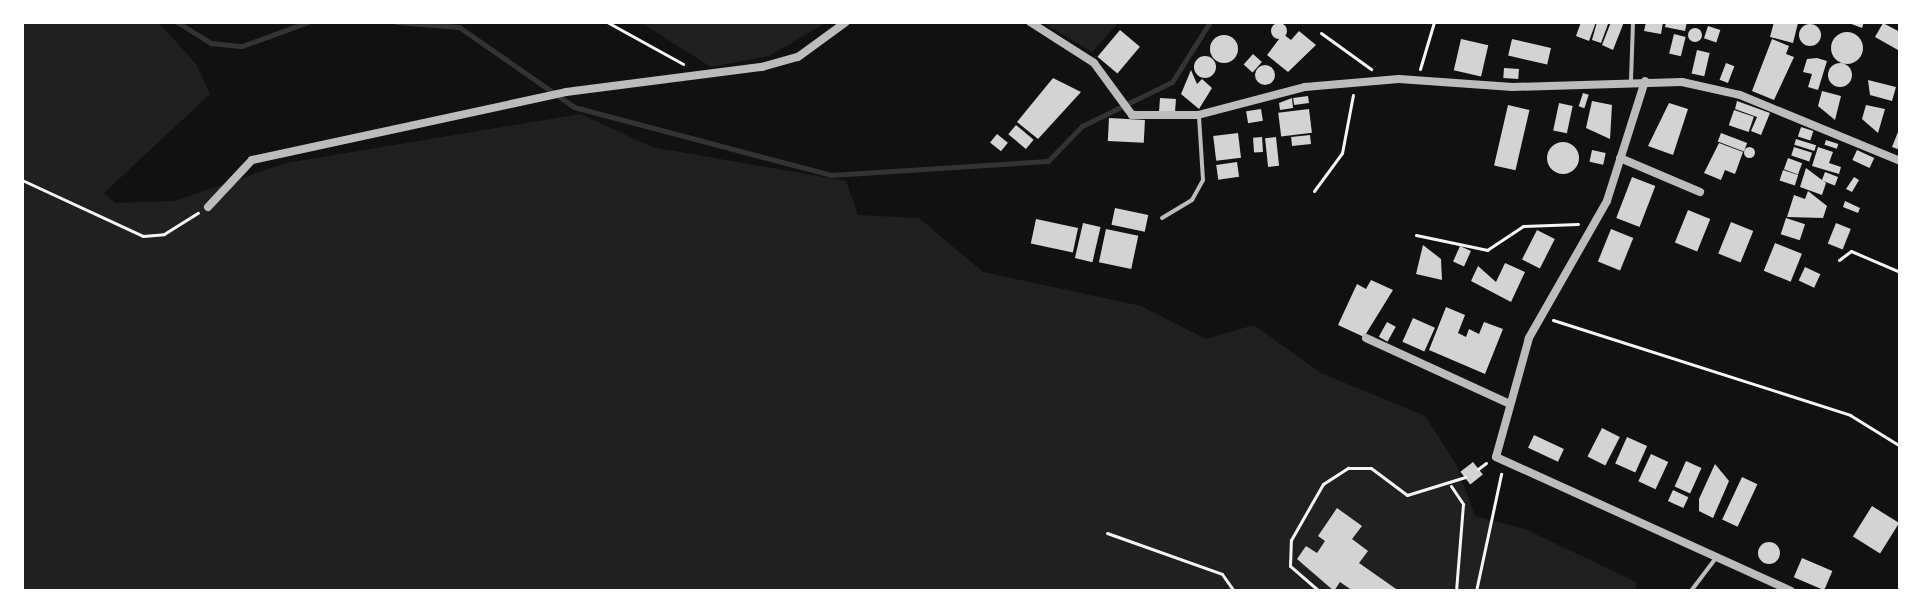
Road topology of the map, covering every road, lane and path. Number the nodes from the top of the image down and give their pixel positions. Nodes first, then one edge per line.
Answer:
1 (607, 22) edge
2 (846, 22) edge
3 (1030, 22) edge
4 (1434, 22) edge
5 (1633, 22) edge
6 (1321, 33) dead end
7 (697, 72) junction
8 (1388, 80) junction
9 (1417, 80) junction
10 (1631, 80) junction
11 (1645, 81) junction
12 (1355, 83) junction
13 (1198, 115) junction
14 (1620, 158) junction
15 (1900, 161) edge
16 (22, 180) edge
17 (1314, 191) dead end
18 (1700, 192) dead end
19 (208, 207) joint
20 (1162, 218) dead end
21 (1590, 223) junction
22 (1416, 235) dead end
23 (1839, 260) dead end
24 (1900, 272) edge
25 (1544, 313) junction
26 (1366, 338) dead end
27 (1510, 404) junction
28 (1900, 446) edge
29 (1505, 461) junction
30 (1465, 477) dead end
31 (1451, 486) junction
32 (1107, 533) dead end
33 (1717, 557) junction
34 (1234, 591) edge
35 (1319, 591) edge
36 (1456, 591) edge
37 (1476, 591) edge
38 (1691, 591) edge
39 (1791, 591) edge

1 - 7 path
2 - 7 street
3 - 13 street
4 - 9 path
5 - 10 lane
6 - 8 path
7 - 19 street
8 - 9 street
8 - 12 street
9 - 10 street
10 - 11 street
11 - 14 street
11 - 15 street
12 - 13 street
12 - 17 path
13 - 20 lane
14 - 18 street
14 - 21 street
16 - 19 path
21 - 22 path
21 - 25 street
23 - 24 path
25 - 27 street
25 - 28 path
26 - 27 street
27 - 29 street
29 - 33 street
29 - 37 path
30 - 31 path
31 - 35 path
31 - 36 path
32 - 34 path
33 - 38 lane
33 - 39 street

